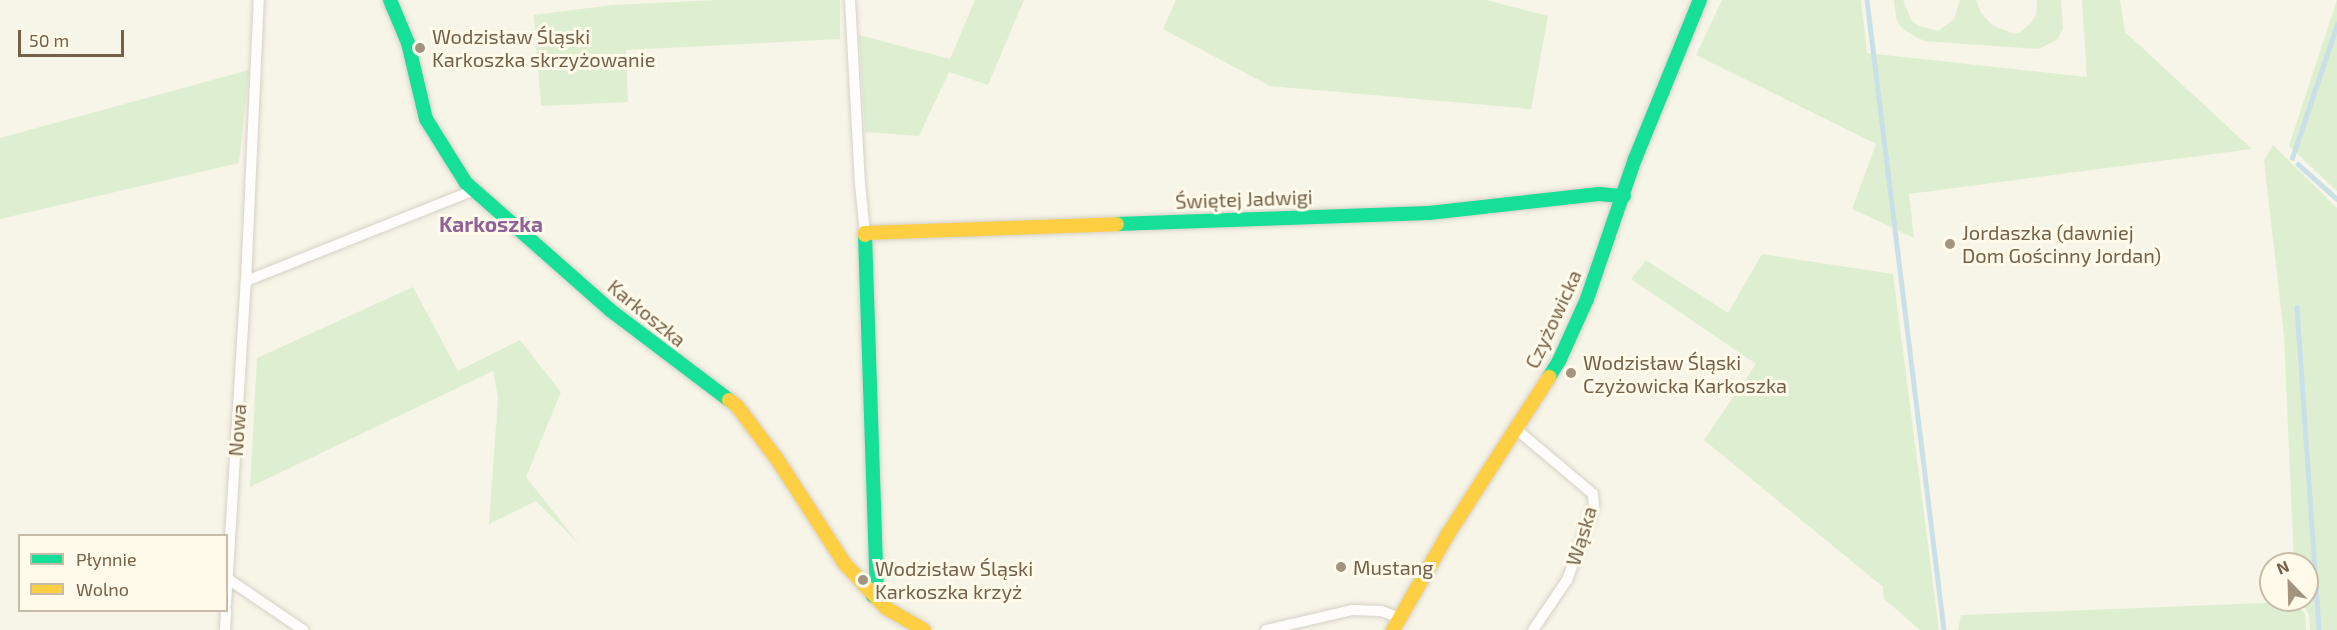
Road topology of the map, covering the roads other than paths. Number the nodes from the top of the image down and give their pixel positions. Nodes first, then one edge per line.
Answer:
1 (259, 0) edge
2 (390, 0) edge
3 (850, 0) edge
4 (1700, 0) edge
5 (475, 190) junction
6 (1624, 196) junction
7 (865, 233) junction
8 (246, 281) junction
9 (1516, 429) junction
10 (228, 579) edge
11 (873, 596) junction
12 (226, 612) edge
13 (1396, 624) edge
14 (225, 630) edge
15 (303, 630) edge
16 (924, 630) edge
17 (1266, 630) edge
18 (1533, 630) edge

1 - 8 street, Nowa
2 - 5 street, Karkoszka
3 - 7 street
4 - 6 street, Czyżowicka
5 - 8 street
5 - 11 street, Karkoszka
6 - 7 street, Świętej Jadwigi
6 - 9 street, Czyżowicka
7 - 11 street
8 - 10 street, Nowa
9 - 13 street, Czyżowicka
9 - 18 street, Wąska
10 - 15 street
11 - 16 street, Karkoszka
12 - 14 street
13 - 17 street

